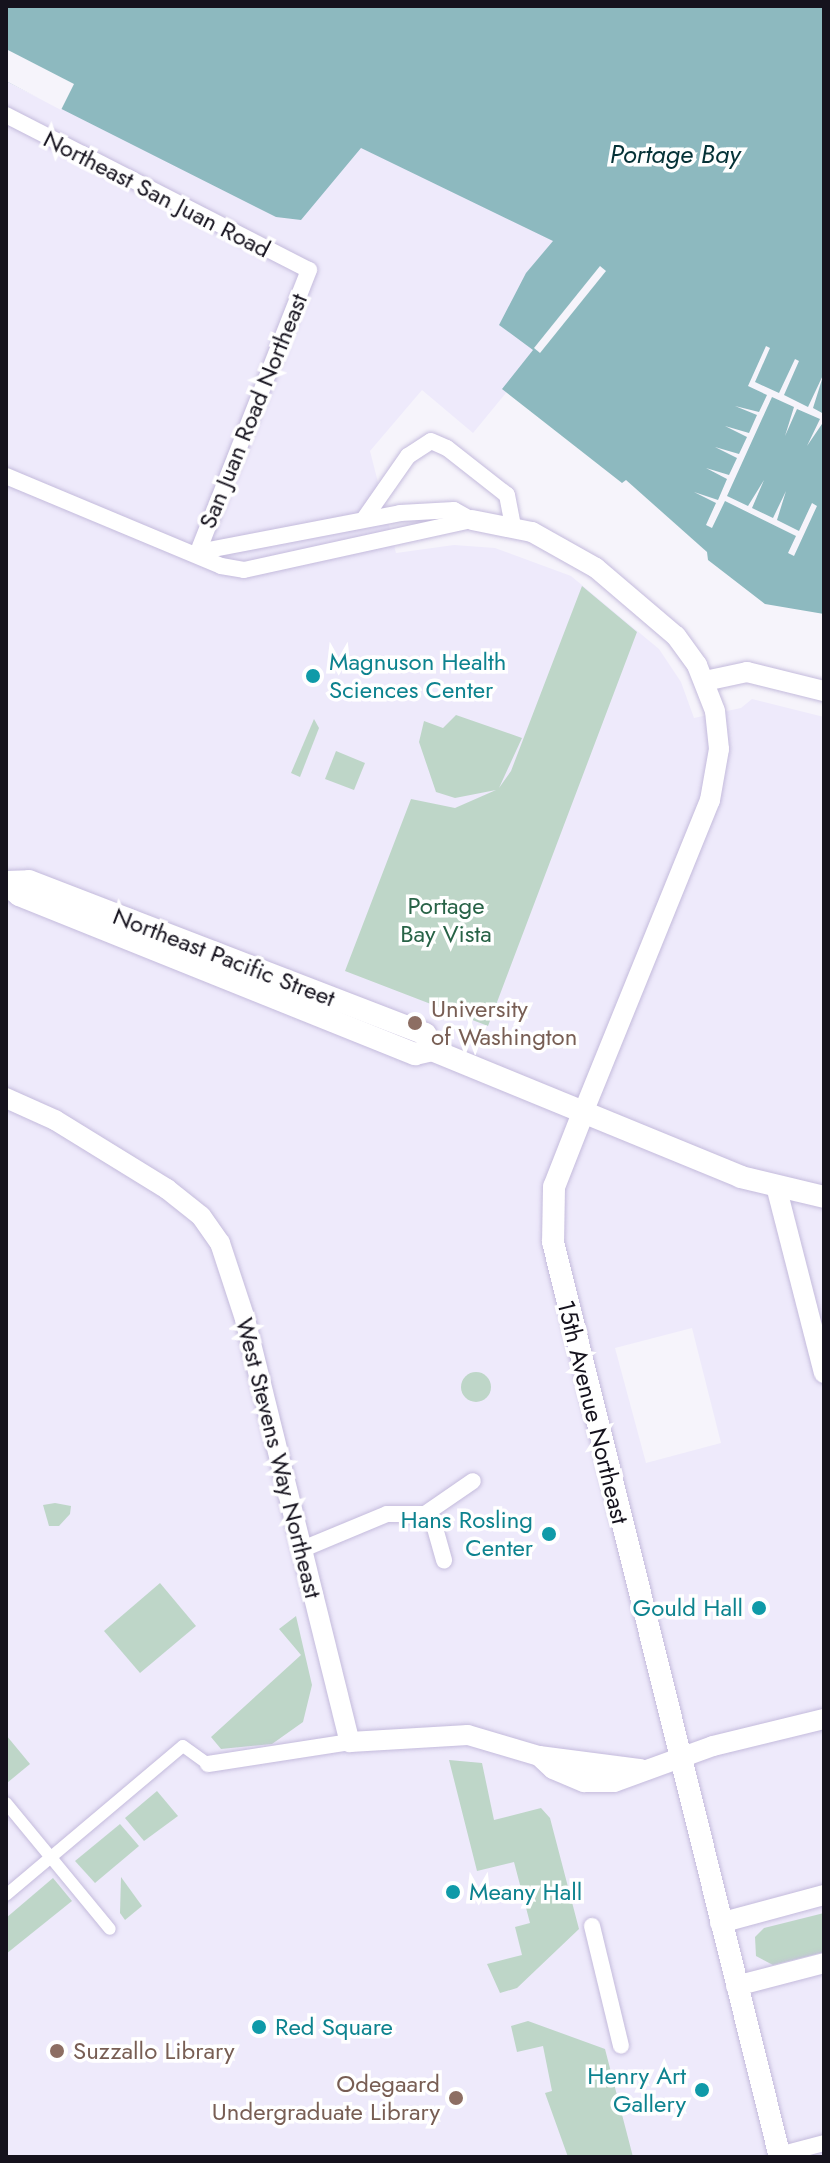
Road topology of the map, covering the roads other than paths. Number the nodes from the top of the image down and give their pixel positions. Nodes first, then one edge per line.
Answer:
1 (6, 115) edge
2 (309, 270) joint
3 (6, 476) edge
4 (364, 519) junction
5 (472, 520) junction
6 (513, 526) junction
7 (198, 552) junction
8 (705, 681) junction
9 (824, 691) edge
10 (6, 883) edge
11 (6, 1098) edge
12 (583, 1113) junction
13 (777, 1190) junction
14 (824, 1197) edge
15 (824, 1373) edge
16 (473, 1481) dead end
17 (425, 1514) junction
18 (310, 1546) dead end
19 (444, 1560) dead end
20 (824, 1719) edge
21 (350, 1742) junction
22 (678, 1758) junction
23 (208, 1764) joint
24 (6, 1803) edge
25 (51, 1857) junction
26 (6, 1895) edge
27 (824, 1895) edge
28 (720, 1923) junction
29 (592, 1926) dead end
30 (110, 1929) dead end
31 (824, 1963) edge
32 (736, 1986) junction
33 (621, 2046) dead end
34 (824, 2143) edge
35 (780, 2156) edge

1 - 2 street, Northeast San Juan Road
2 - 7 street, San Juan Road Northeast
3 - 7 street
4 - 5 street
4 - 6 street
4 - 7 street
5 - 6 street, 15th Avenue Northeast
5 - 7 street
6 - 8 street, 15th Avenue Northeast
8 - 9 street
8 - 12 street, 15th Avenue Northeast
10 - 12 main road, Northeast Pacific Street
11 - 21 street, West Stevens Way Northeast
12 - 13 main road, Northeast Pacific Street
12 - 22 main road, 15th Avenue Northeast
13 - 14 main road, Northeast Pacific Street
13 - 15 street
16 - 17 street
17 - 18 street
17 - 19 street
20 - 22 street
21 - 22 street
21 - 23 street
22 - 28 main road, 15th Avenue Northeast
23 - 25 street
24 - 25 street
25 - 26 street
25 - 30 street
27 - 28 street
28 - 32 main road, 15th Avenue Northeast
29 - 33 street
31 - 32 street
32 - 35 main road, 15th Avenue Northeast
34 - 35 street

